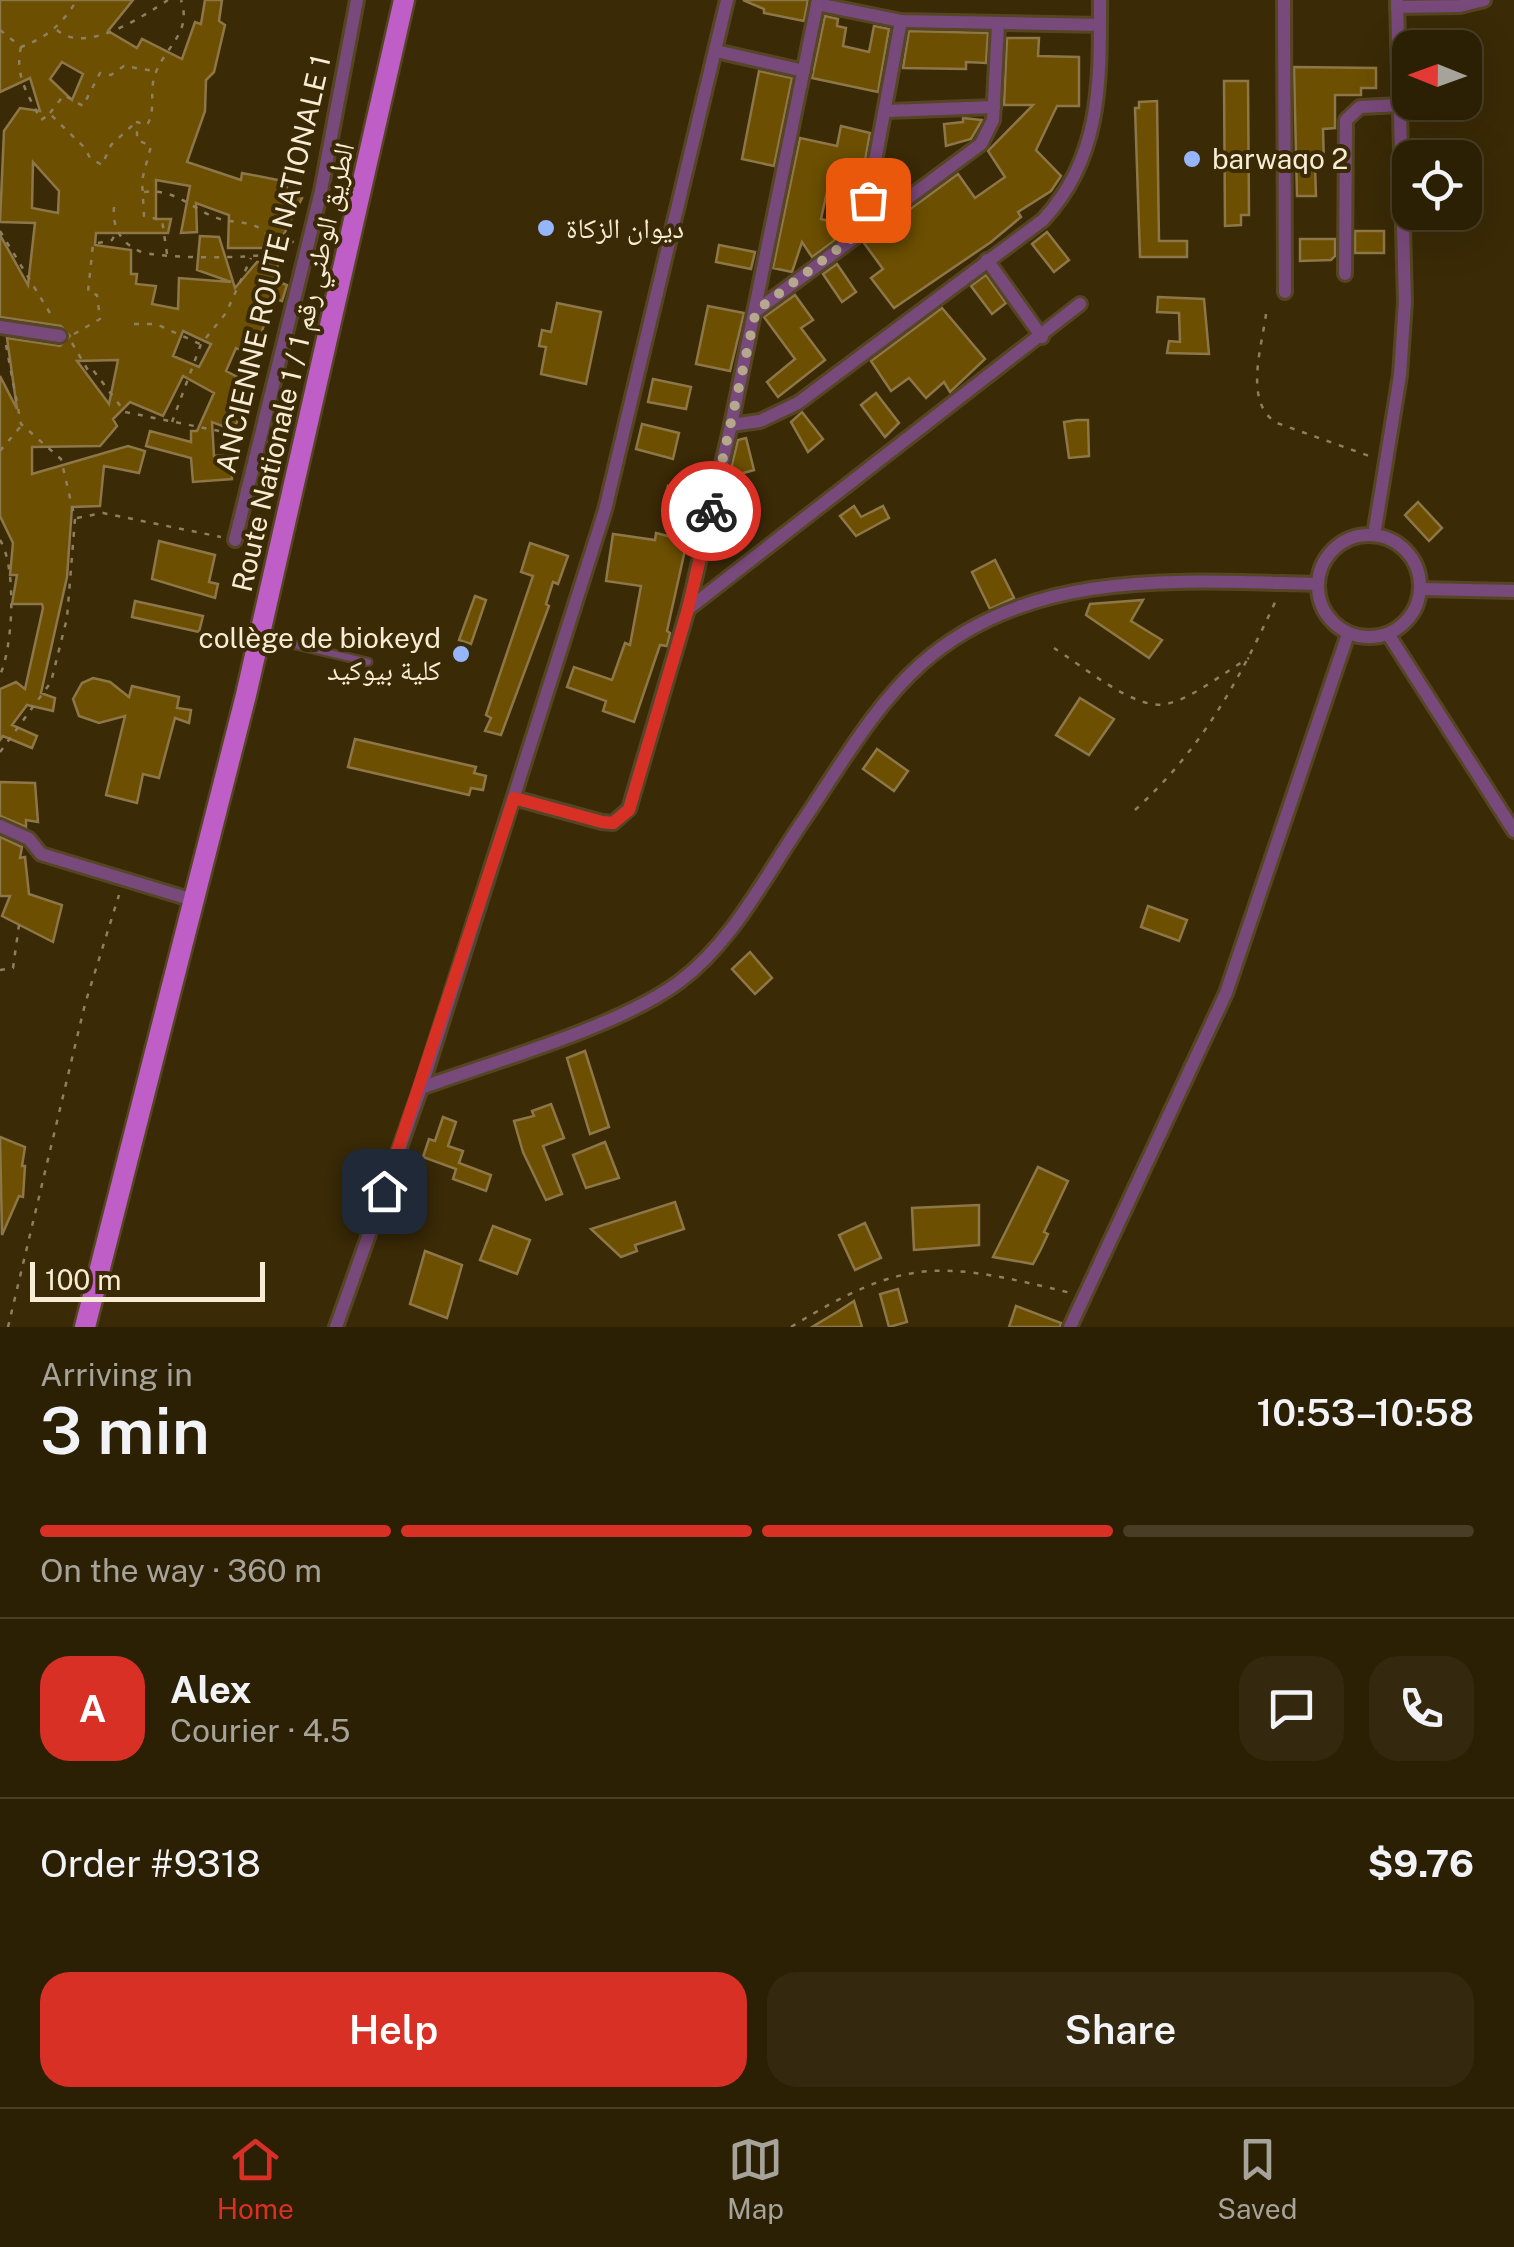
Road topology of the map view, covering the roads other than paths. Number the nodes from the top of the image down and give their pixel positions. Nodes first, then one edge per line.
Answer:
1 (357, 0) edge
2 (404, 0) edge
3 (727, 0) edge
4 (1100, 0) edge
5 (1284, 0) edge
6 (1484, 0) edge
7 (818, 2) edge
8 (1397, 4) edge
9 (901, 21) junction
10 (998, 24) junction
11 (1100, 25) junction
12 (1398, 30) edge
13 (716, 51) junction
14 (804, 70) junction
15 (1392, 105) edge
16 (994, 107) junction
17 (888, 111) junction
18 (1401, 120) edge
19 (868, 226) junction
20 (988, 260) junction
21 (1345, 274) dead end
22 (1285, 292) dead end
23 (1080, 304) dead end
24 (756, 311) junction
25 (1, 328) edge
26 (60, 336) road end
27 (1042, 337) junction
28 (732, 425) junction
29 (1374, 535) junction
30 (235, 540) road end
31 (1317, 584) junction
32 (1420, 589) junction
33 (1514, 592) edge
34 (688, 609) junction
35 (1348, 634) junction
36 (1388, 634) junction
37 (260, 636) junction
38 (368, 662) dead end
39 (514, 798) junction
40 (0, 826) edge
41 (1514, 830) edge
42 (193, 900) junction
43 (421, 1088) junction
44 (85, 1327) edge
45 (336, 1327) edge
46 (1070, 1327) edge

1 - 30 street, ANCIENNE ROUTE NATIONALE 1
2 - 37 main road, Route Nationale 1 / الطريق الوطني رقم 1
3 - 13 street
4 - 11 street
5 - 22 street
6 - 8 street
7 - 9 street
7 - 14 street
8 - 12 street
9 - 10 street
9 - 17 street
10 - 11 street
10 - 16 street
11 - 20 street
13 - 14 street
13 - 39 street
14 - 24 street
15 - 21 street
16 - 17 street
16 - 19 street
17 - 19 street
18 - 29 street
19 - 24 street
20 - 27 street
20 - 28 street
23 - 27 street
24 - 28 street
25 - 26 street
27 - 34 street
28 - 34 street
29 - 31 street
29 - 32 street
31 - 35 street
31 - 43 street
32 - 33 street
32 - 36 street
34 - 39 street
35 - 36 street
35 - 46 street
36 - 41 street
37 - 38 lane
37 - 42 main road, Route Nationale 1 / الطريق الوطني رقم 1
39 - 43 street
40 - 42 street
42 - 44 main road, Route Nationale 1 / الطريق الوطني رقم 1
43 - 45 street

